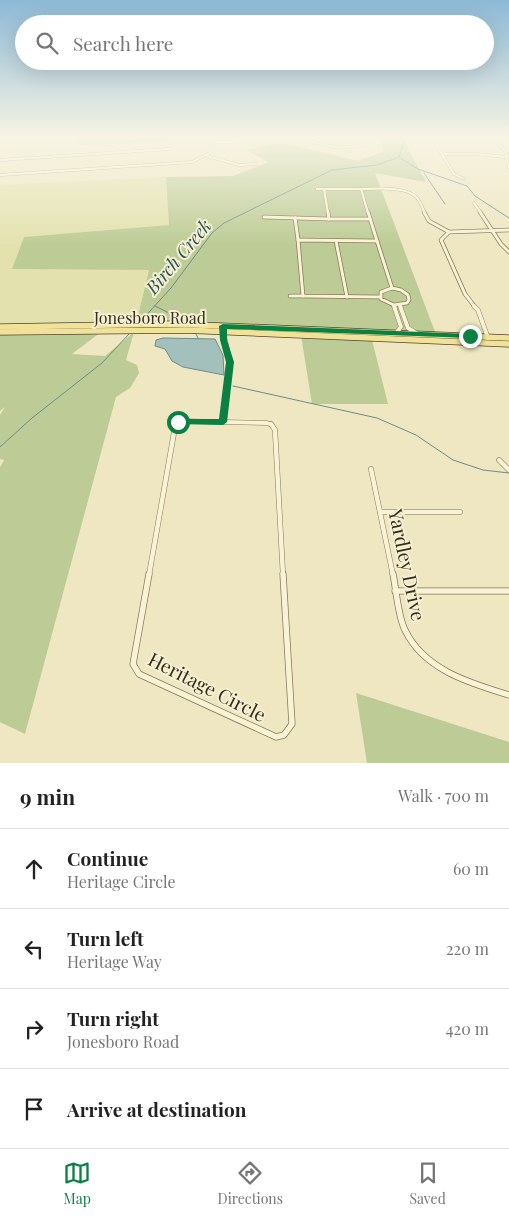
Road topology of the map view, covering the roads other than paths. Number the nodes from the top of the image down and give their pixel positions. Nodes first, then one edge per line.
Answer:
1 (22, 174) edge
2 (454, 174) edge
3 (0, 175) edge
4 (464, 179) dead end
5 (317, 189) dead end
6 (324, 189) junction
7 (361, 189) junction
8 (474, 203) dead end
9 (264, 217) dead end
10 (296, 218) junction
11 (329, 218) junction
12 (370, 219) junction
13 (509, 230) edge
14 (492, 231) junction
15 (450, 232) junction
16 (298, 240) junction
17 (336, 241) junction
18 (377, 241) junction
19 (509, 252) edge
20 (392, 288) junction
21 (290, 296) dead end
22 (303, 296) junction
23 (347, 297) junction
24 (380, 297) junction
25 (394, 305) junction
26 (400, 305) junction
27 (0, 327) edge
28 (223, 329) junction
29 (0, 332) edge
30 (396, 333) junction
31 (416, 333) junction
32 (509, 338) edge
33 (489, 339) junction
34 (509, 344) edge
35 (223, 422) junction
36 (498, 460) dead end
37 (371, 469) dead end
38 (509, 470) edge
39 (380, 512) junction
40 (460, 512) dead end
41 (395, 591) junction
42 (509, 591) edge
43 (509, 695) edge

1 - 3 street
2 - 4 street
5 - 6 street
6 - 7 street
6 - 11 street
7 - 12 street
7 - 15 street
8 - 14 street
9 - 10 street
10 - 11 street
10 - 16 street
11 - 12 street
12 - 18 street
13 - 14 street
14 - 15 street
14 - 19 street
15 - 33 street
16 - 17 street
16 - 22 street
17 - 18 street
17 - 23 street
18 - 20 street
20 - 24 street
20 - 26 street
21 - 22 street
22 - 23 street
23 - 24 street
24 - 25 street
25 - 26 street
25 - 30 street
26 - 31 street
27 - 28 main road, Jonesboro Road
28 - 29 main road, Jonesboro Road
28 - 30 main road, Jonesboro Road
28 - 33 main road, Jonesboro Road
28 - 35 street
30 - 31 main road, Jonesboro Road
31 - 33 main road, Jonesboro Road
32 - 33 main road, Jonesboro Road
33 - 34 main road, Jonesboro Road
35 - 35 street, Heritage Circle
36 - 38 street
37 - 39 street, Yardley Drive
39 - 40 street
39 - 41 street, Yardley Drive
41 - 42 street
41 - 43 street, Yardley Drive

